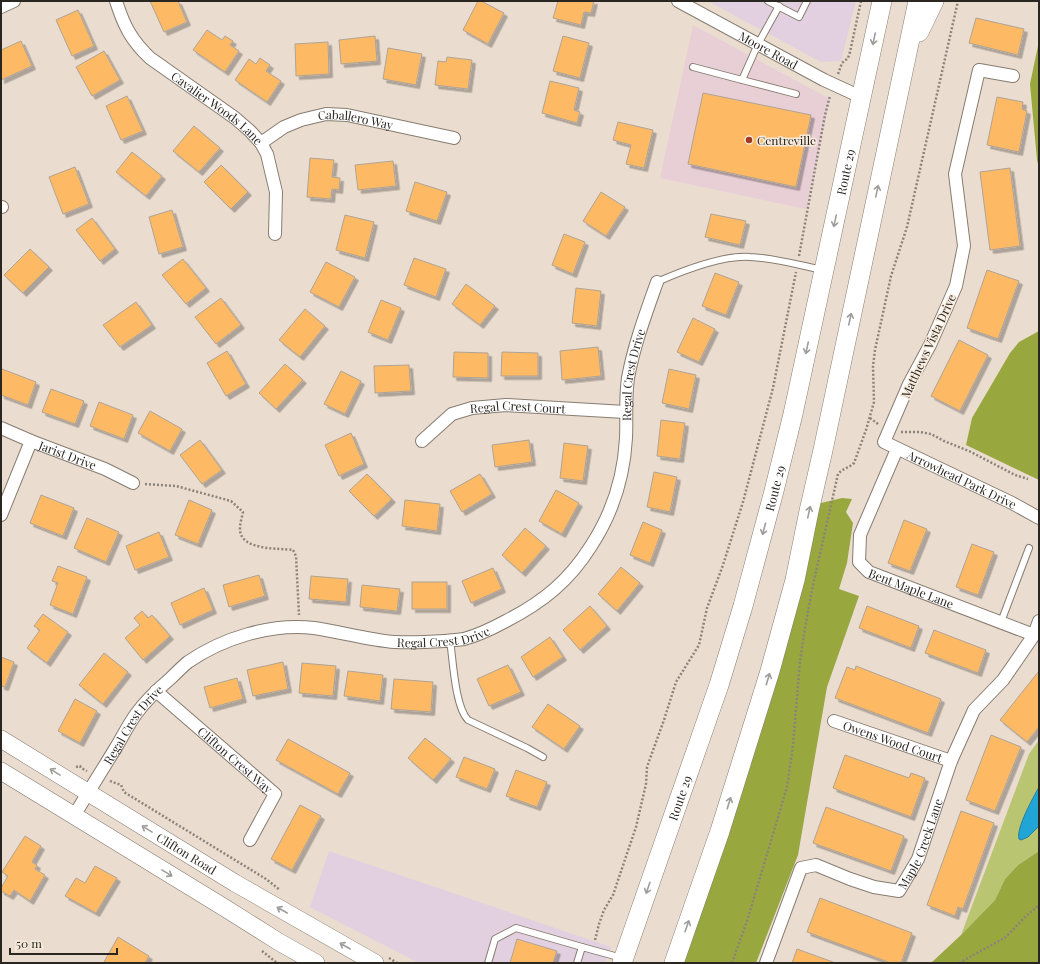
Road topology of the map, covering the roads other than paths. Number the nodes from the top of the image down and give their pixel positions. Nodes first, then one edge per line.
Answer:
1 (14, 1) edge
2 (116, 1) edge
3 (678, 1) edge
4 (768, 1) edge
5 (807, 1) edge
6 (882, 1) edge
7 (918, 1) edge
8 (934, 1) edge
9 (779, 6) junction
10 (1, 7) edge
11 (758, 44) junction
12 (904, 64) junction
13 (693, 67) dead end
14 (1014, 76) dead end
15 (742, 80) junction
16 (796, 94) dead end
17 (861, 97) junction
18 (454, 138) dead end
19 (261, 143) junction
20 (274, 234) dead end
21 (824, 271) junction
22 (657, 282) joint
23 (625, 412) junction
24 (1, 428) edge
25 (31, 441) junction
26 (422, 441) dead end
27 (884, 442) joint
28 (898, 449) junction
29 (133, 483) road end
30 (1, 515) edge
31 (1039, 518) edge
32 (1029, 548) dead end
33 (1039, 621) edge
34 (1001, 622) junction
35 (1034, 635) junction
36 (450, 640) junction
37 (156, 691) junction
38 (834, 721) dead end
39 (1, 739) edge
40 (543, 757) dead end
41 (951, 762) junction
42 (1, 771) edge
43 (88, 793) junction
44 (74, 816) junction
45 (250, 840) dead end
46 (582, 947) junction
47 (623, 961) edge
48 (316, 963) edge
49 (375, 963) edge
50 (488, 963) edge
51 (578, 963) edge
52 (674, 963) edge
53 (766, 963) edge

1 - 10 street
2 - 19 street, Cavalier Woods Lane
3 - 11 street, Moore Road
4 - 9 lane
5 - 9 lane
6 -> 17 main road, Route 29
7 - 12 main road
8 - 12 main road
9 - 11 lane
11 - 15 lane
11 - 17 street, Moore Road
52 -> 12 main road
13 - 15 lane
14 - 27 street, Matthews Vista Drive
15 - 16 lane
17 -> 21 main road, Route 29
18 - 19 street, Caballero Way
19 - 20 street, Cavalier Woods Lane
21 - 22 lane
21 -> 47 main road, Route 29
22 - 23 street, Regal Crest Drive
23 - 26 street, Regal Crest Court
23 - 36 street, Regal Crest Drive
24 - 25 street, Jarist Drive
25 - 29 street, Jarist Drive
25 - 30 street
27 - 28 street, Arrowhead Park Drive
28 - 31 street, Arrowhead Park Drive
28 - 34 street, Bent Maple Lane
32 - 34 lane
33 - 35 street, Maple Creek Lane
34 - 35 street, Bent Maple Lane
35 - 41 street, Maple Creek Lane
36 - 37 street, Regal Crest Drive
36 - 40 lane
37 - 43 street, Regal Crest Drive
37 - 45 street, Clifton Crest Way
38 - 41 street, Owens Wood Court
43 -> 39 main road, Clifton Road
41 - 53 street, Maple Creek Lane
42 - 44 main road
43 - 44 street, Regal Crest Drive
49 -> 43 main road, Clifton Road
44 -> 48 main road
46 - 47 lane
46 - 50 lane
46 - 51 lane

